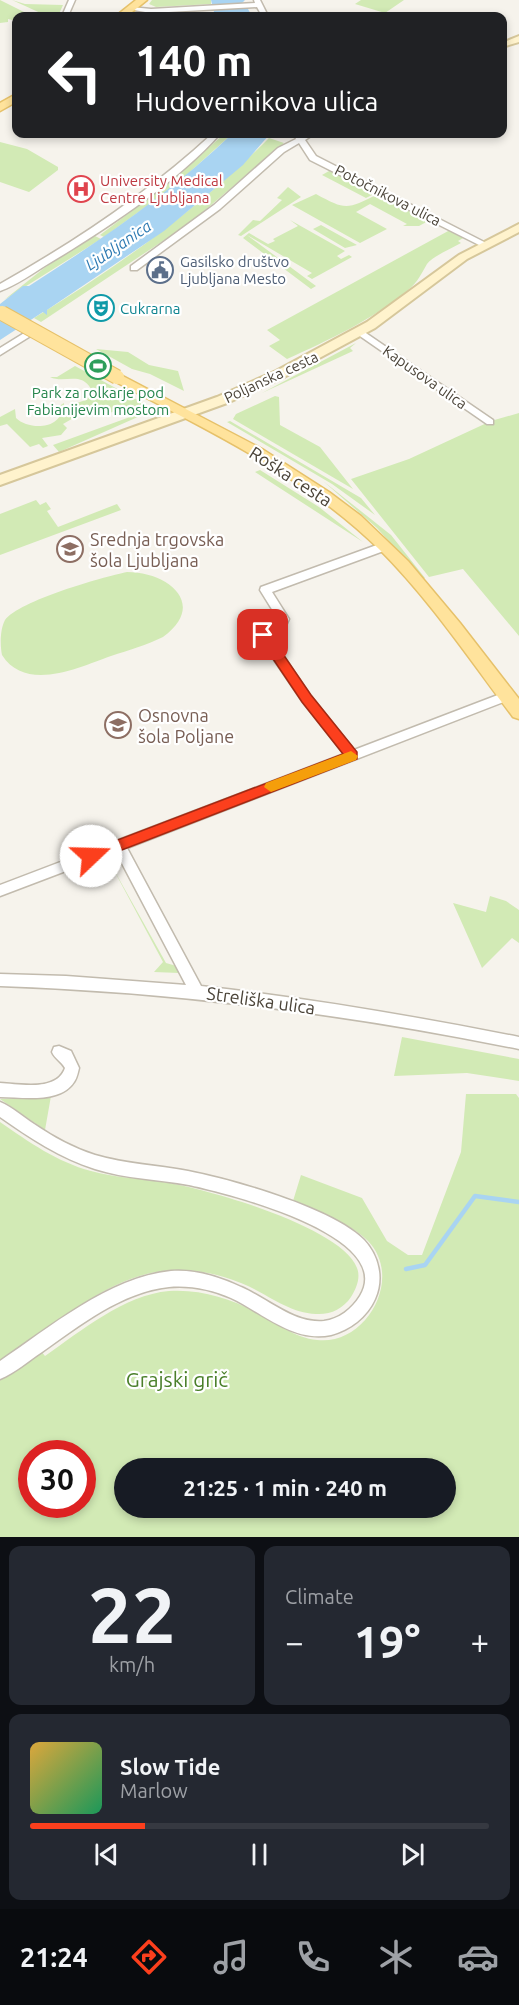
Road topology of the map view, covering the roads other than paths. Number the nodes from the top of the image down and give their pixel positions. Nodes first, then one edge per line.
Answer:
1 (142, 0) edge
2 (258, 2) edge
3 (198, 8) junction
4 (131, 9) junction
5 (127, 12) edge
6 (200, 12) edge
7 (212, 138) edge
8 (296, 138) edge
9 (299, 138) edge
10 (519, 226) edge
11 (484, 244) junction
12 (134, 268) dead end
13 (0, 288) edge
14 (1, 312) edge
15 (34, 330) dead end
16 (360, 332) junction
17 (0, 352) edge
18 (185, 413) junction
19 (490, 422) dead end
20 (0, 480) edge
21 (385, 546) junction
22 (507, 696) junction
23 (519, 712) edge
24 (352, 756) junction
25 (119, 845) junction
26 (0, 891) edge
27 (0, 980) edge
28 (196, 991) junction
29 (519, 1043) edge
30 (59, 1052) dead end
31 (0, 1090) edge
32 (0, 1109) edge
33 (0, 1371) edge

1 - 4 main road
2 - 3 street
3 - 4 street
3 - 6 street
4 - 5 main road
7 - 13 street
8 - 12 street
9 - 11 street, Potočnikova ulica
10 - 11 main road, Poljanska cesta
11 - 16 main road, Poljanska cesta
14 - 18 main road, Roška cesta, bridge
15 - 17 street
16 - 18 main road, Poljanska cesta
16 - 19 street, Kapusova ulica
18 - 20 main road, Poljanska cesta
18 - 21 main road, Roška cesta
21 - 22 main road, Roška cesta
21 - 24 street
22 - 23 main road, Roška cesta
22 - 24 street
24 - 25 street
25 - 26 street
25 - 28 street
27 - 28 street, Streliška ulica
28 - 29 street, Streliška ulica
30 - 31 street
32 - 33 street

